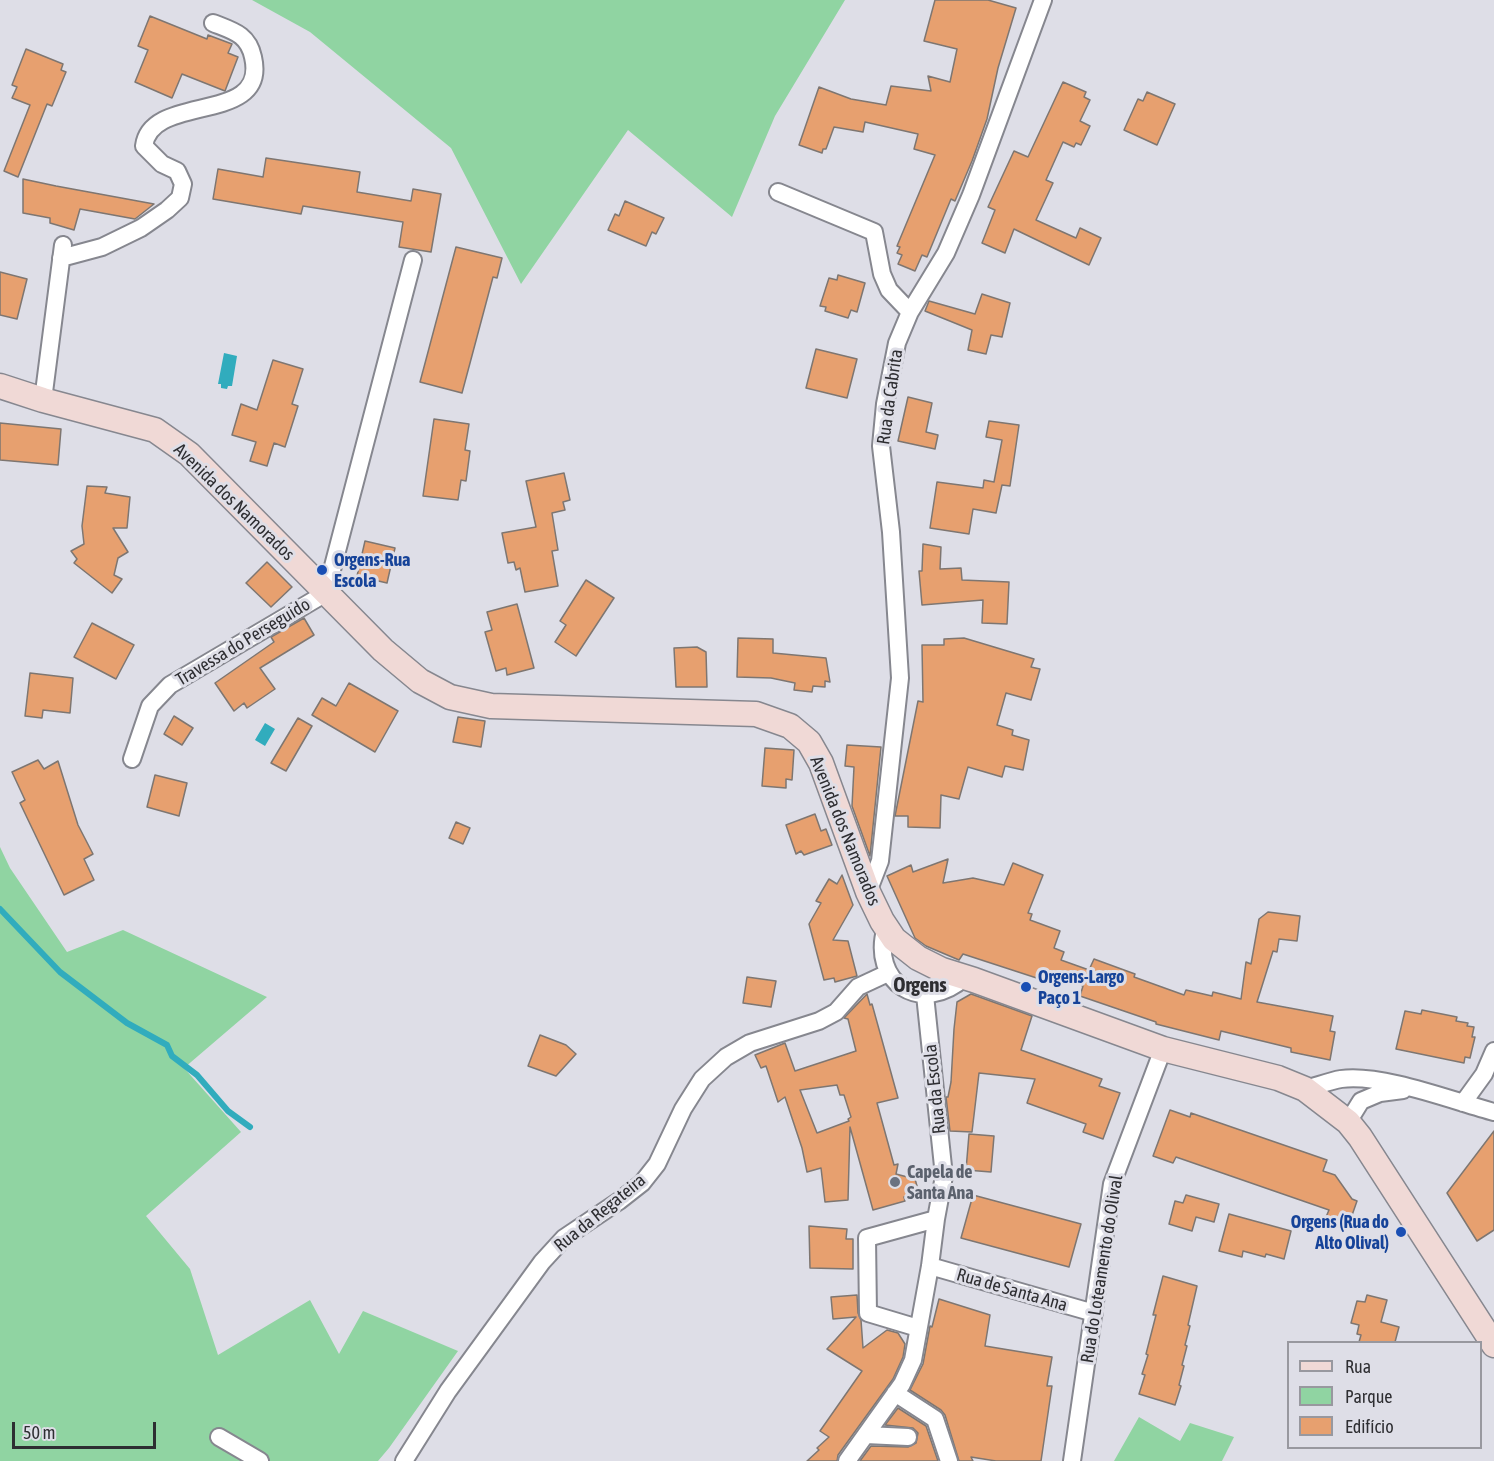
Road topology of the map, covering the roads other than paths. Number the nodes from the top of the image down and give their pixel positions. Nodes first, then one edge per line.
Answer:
1 (1044, 0) edge
2 (213, 23) dead end
3 (778, 192) dead end
4 (413, 260) dead end
5 (910, 312) junction
6 (0, 386) edge
7 (43, 400) junction
8 (326, 593) junction
9 (132, 759) dead end
10 (868, 892) junction
11 (886, 927) junction
12 (888, 972) junction
13 (965, 977) junction
14 (925, 995) junction
15 (1164, 1049) junction
16 (1494, 1051) edge
17 (1305, 1089) junction
18 (1413, 1089) junction
19 (1463, 1103) junction
20 (1494, 1112) edge
21 (1348, 1122) junction
22 (936, 1219) junction
23 (930, 1266) junction
24 (1094, 1313) junction
25 (918, 1328) junction
26 (1494, 1345) edge
27 (895, 1393) junction
28 (866, 1435) junction
29 (219, 1437) dead end
30 (908, 1437) dead end
31 (260, 1461) edge
32 (404, 1461) edge
33 (847, 1461) edge
34 (949, 1461) edge
35 (1072, 1461) edge

1 - 5 street, Rua da Cabrita
2 - 7 street
3 - 5 street
4 - 8 street
5 - 10 street, Rua da Cabrita
6 - 7 street, Avenida dos Namorados
7 - 8 street, Avenida dos Namorados
8 - 9 street, Travessa do Perseguido
8 - 10 street, Avenida dos Namorados
10 - 11 street, Avenida dos Namorados
11 - 12 street
11 - 13 street, Avenida dos Namorados
12 - 14 street
12 - 32 street, Rua da Regateira
13 - 14 street
13 - 15 street, Avenida dos Namorados
14 - 22 street, Rua da Escola
15 - 17 street, Avenida dos Namorados
15 - 24 street, Rua do Loteamento do Olival
16 - 19 street
17 - 18 street
17 - 21 street, Avenida dos Namorados
18 - 19 street
18 - 21 street
19 - 20 street
21 - 26 street, Avenida dos Namorados
22 - 23 street, Rua da Escola
22 - 25 street
23 - 24 street, Rua de Santa Ana
23 - 25 street, Rua da Escola
24 - 35 street, Rua do Loteamento do Olival
25 - 27 street, Rua da Escola
27 - 28 street, Rua da Escola
27 - 34 street
28 - 30 street
28 - 33 street, Rua da Escola
29 - 31 street

